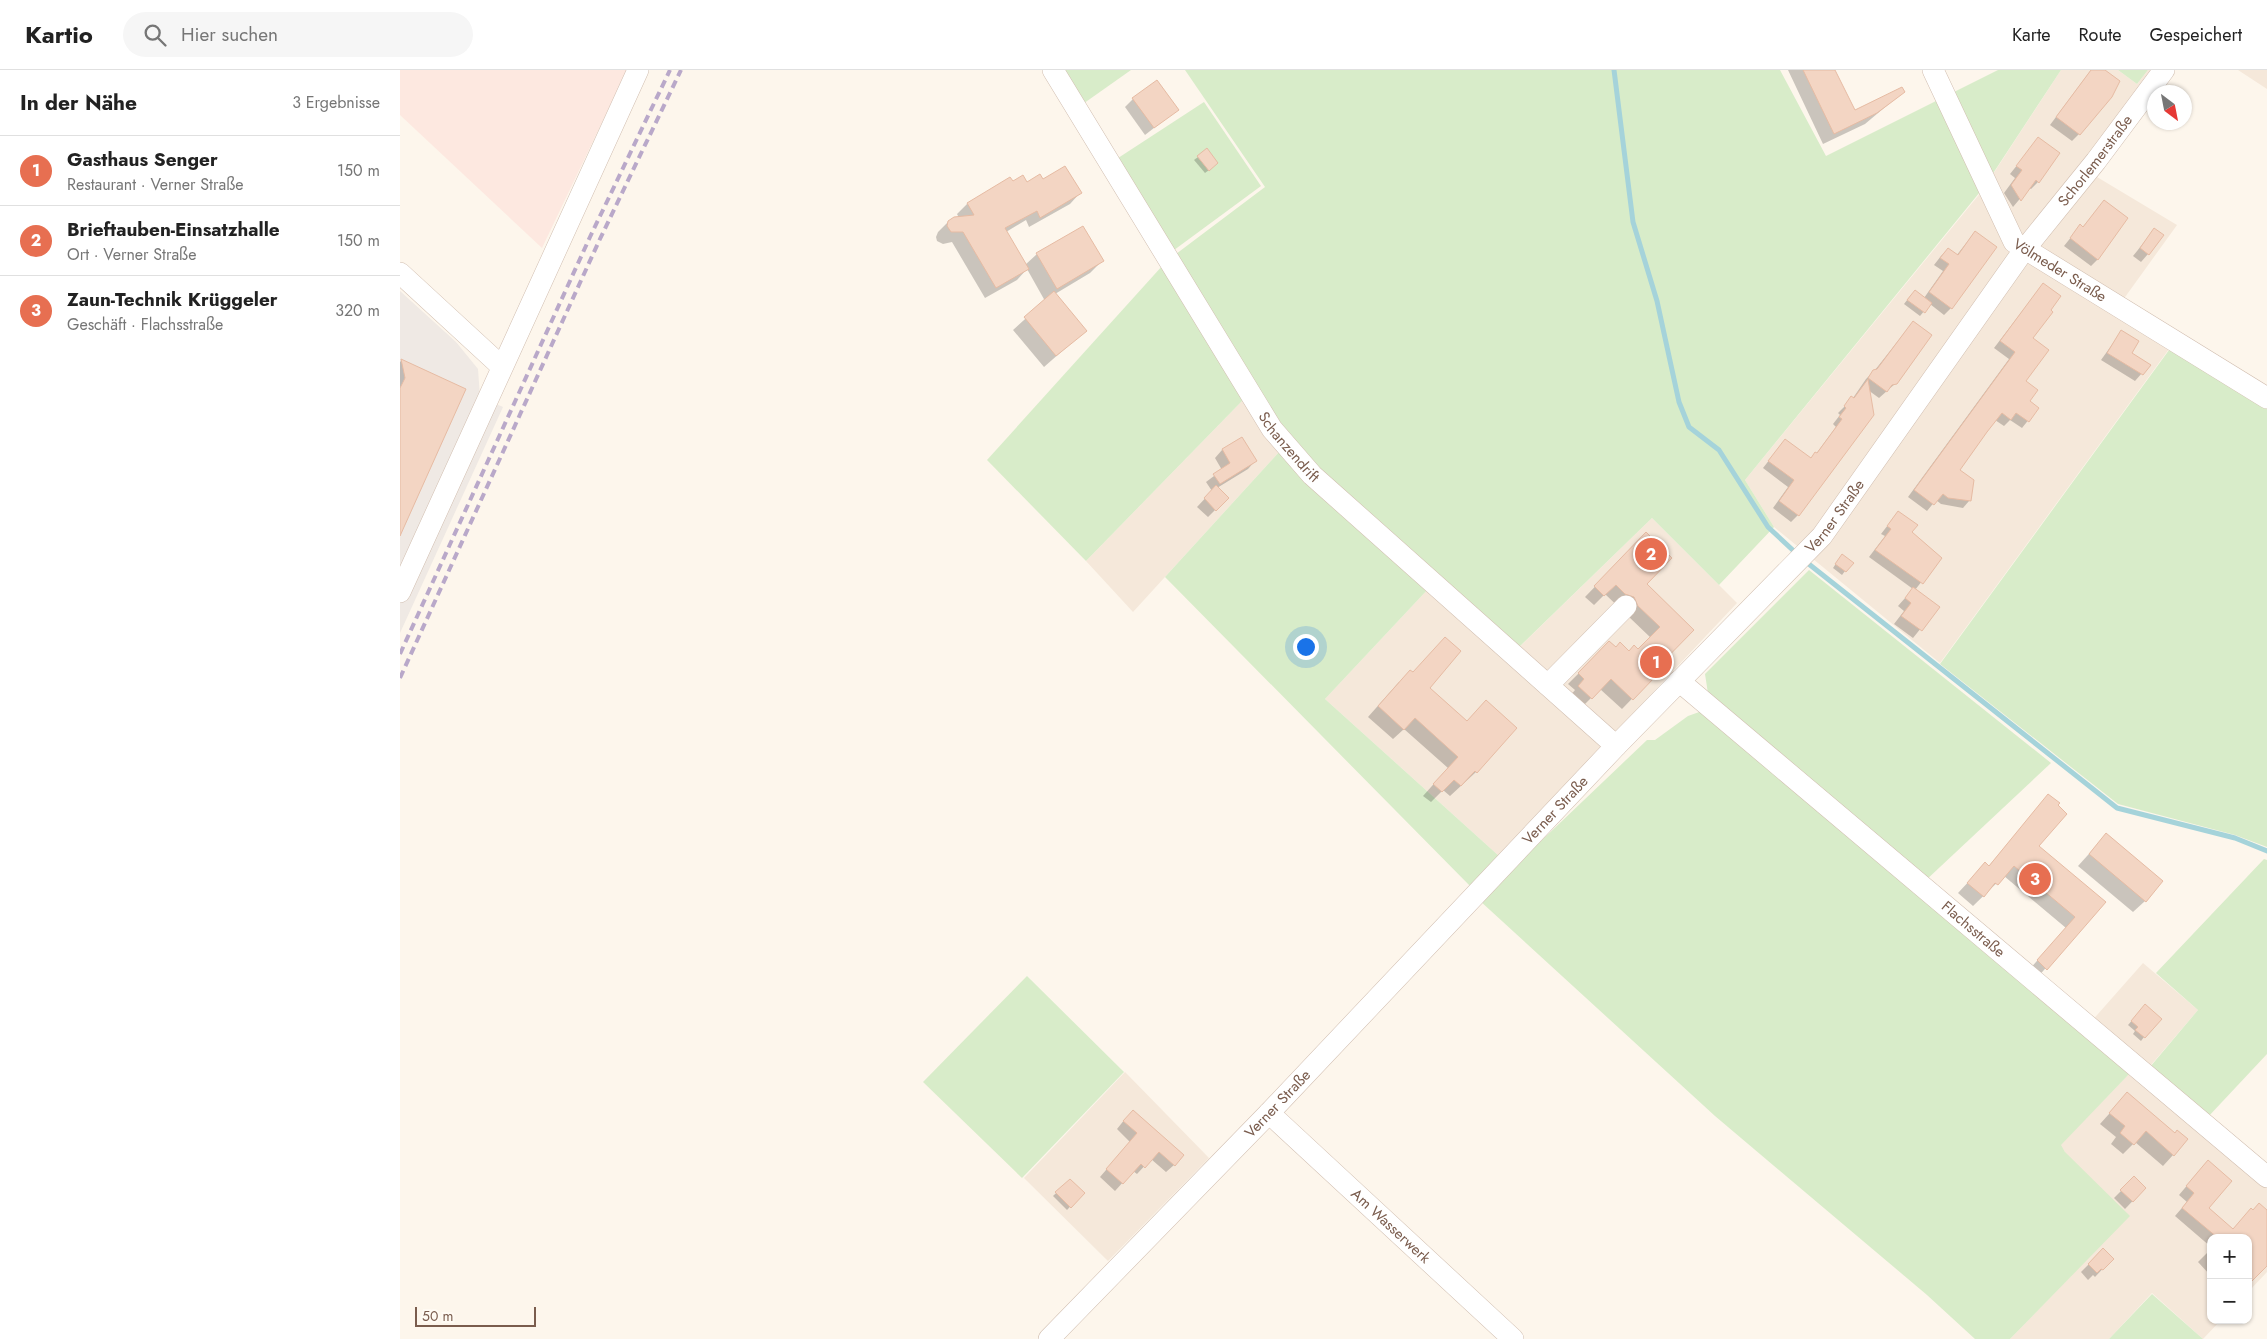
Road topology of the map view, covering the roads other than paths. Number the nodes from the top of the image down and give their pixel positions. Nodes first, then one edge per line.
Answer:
1 (638, 70) edge
2 (1053, 70) edge
3 (1933, 70) edge
4 (2164, 70) edge
5 (2024, 250) junction
6 (400, 273) edge
7 (501, 366) junction
8 (2267, 398) edge
9 (400, 592) edge
10 (1626, 606) dead end
11 (1679, 681) junction
12 (1548, 685) junction
13 (1616, 746) junction
14 (1269, 1112) junction
15 (2267, 1177) edge
16 (1049, 1339) edge
17 (1513, 1339) edge

1 - 7 street
2 - 12 street, Schanzendrift
3 - 5 street, Völmeder Straße
4 - 5 street, Schorlemerstraße
5 - 8 street, Völmeder Straße
5 - 11 street, Verner Straße
6 - 7 street
7 - 9 street
10 - 12 street
11 - 13 street, Verner Straße
11 - 15 street, Flachsstraße
12 - 13 street, Schanzendrift
13 - 14 street, Verner Straße
14 - 16 street, Verner Straße
14 - 17 street, Am Wasserwerk

